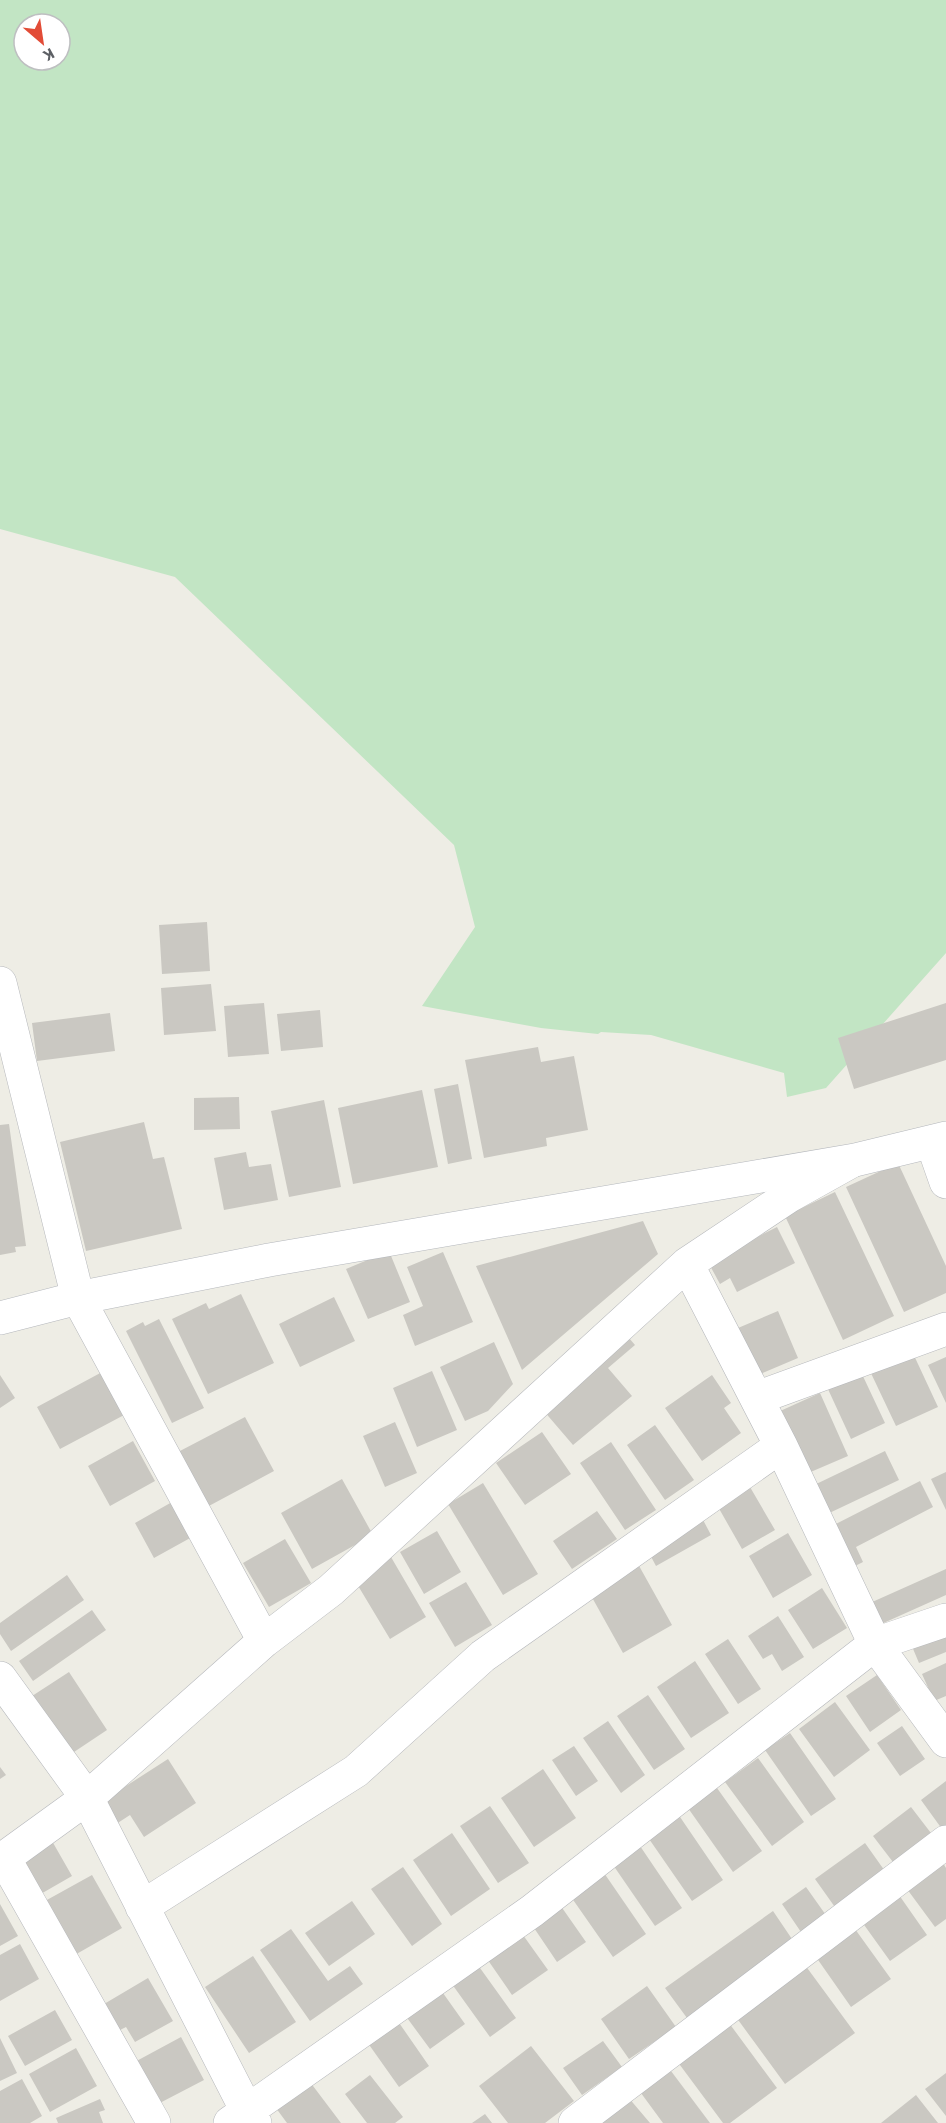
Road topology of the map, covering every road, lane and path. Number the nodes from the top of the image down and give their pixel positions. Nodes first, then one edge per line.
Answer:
1 (0, 983) edge
2 (939, 1140) edge
3 (855, 1160) junction
4 (946, 1182) edge
5 (687, 1263) junction
6 (78, 1298) junction
7 (0, 1318) edge
8 (946, 1329) edge
9 (757, 1398) junction
10 (781, 1446) junction
11 (946, 1620) edge
12 (264, 1641) junction
13 (874, 1644) junction
14 (0, 1678) edge
15 (946, 1741) edge
16 (87, 1798) junction
17 (946, 1842) edge
18 (2, 1860) edge
19 (142, 1907) junction
20 (244, 2119) edge
21 (154, 2123) edge
22 (575, 2123) edge

1 - 6 street
2 - 3 street
2 - 4 street
3 - 5 street
3 - 6 street
5 - 9 street
5 - 12 street
6 - 7 street
6 - 12 street
8 - 9 street
9 - 10 street
10 - 13 street
10 - 19 street
11 - 13 street
12 - 16 street
13 - 15 street
13 - 20 street
14 - 16 street
16 - 18 street
16 - 19 street
17 - 22 street
18 - 21 street
19 - 20 street

